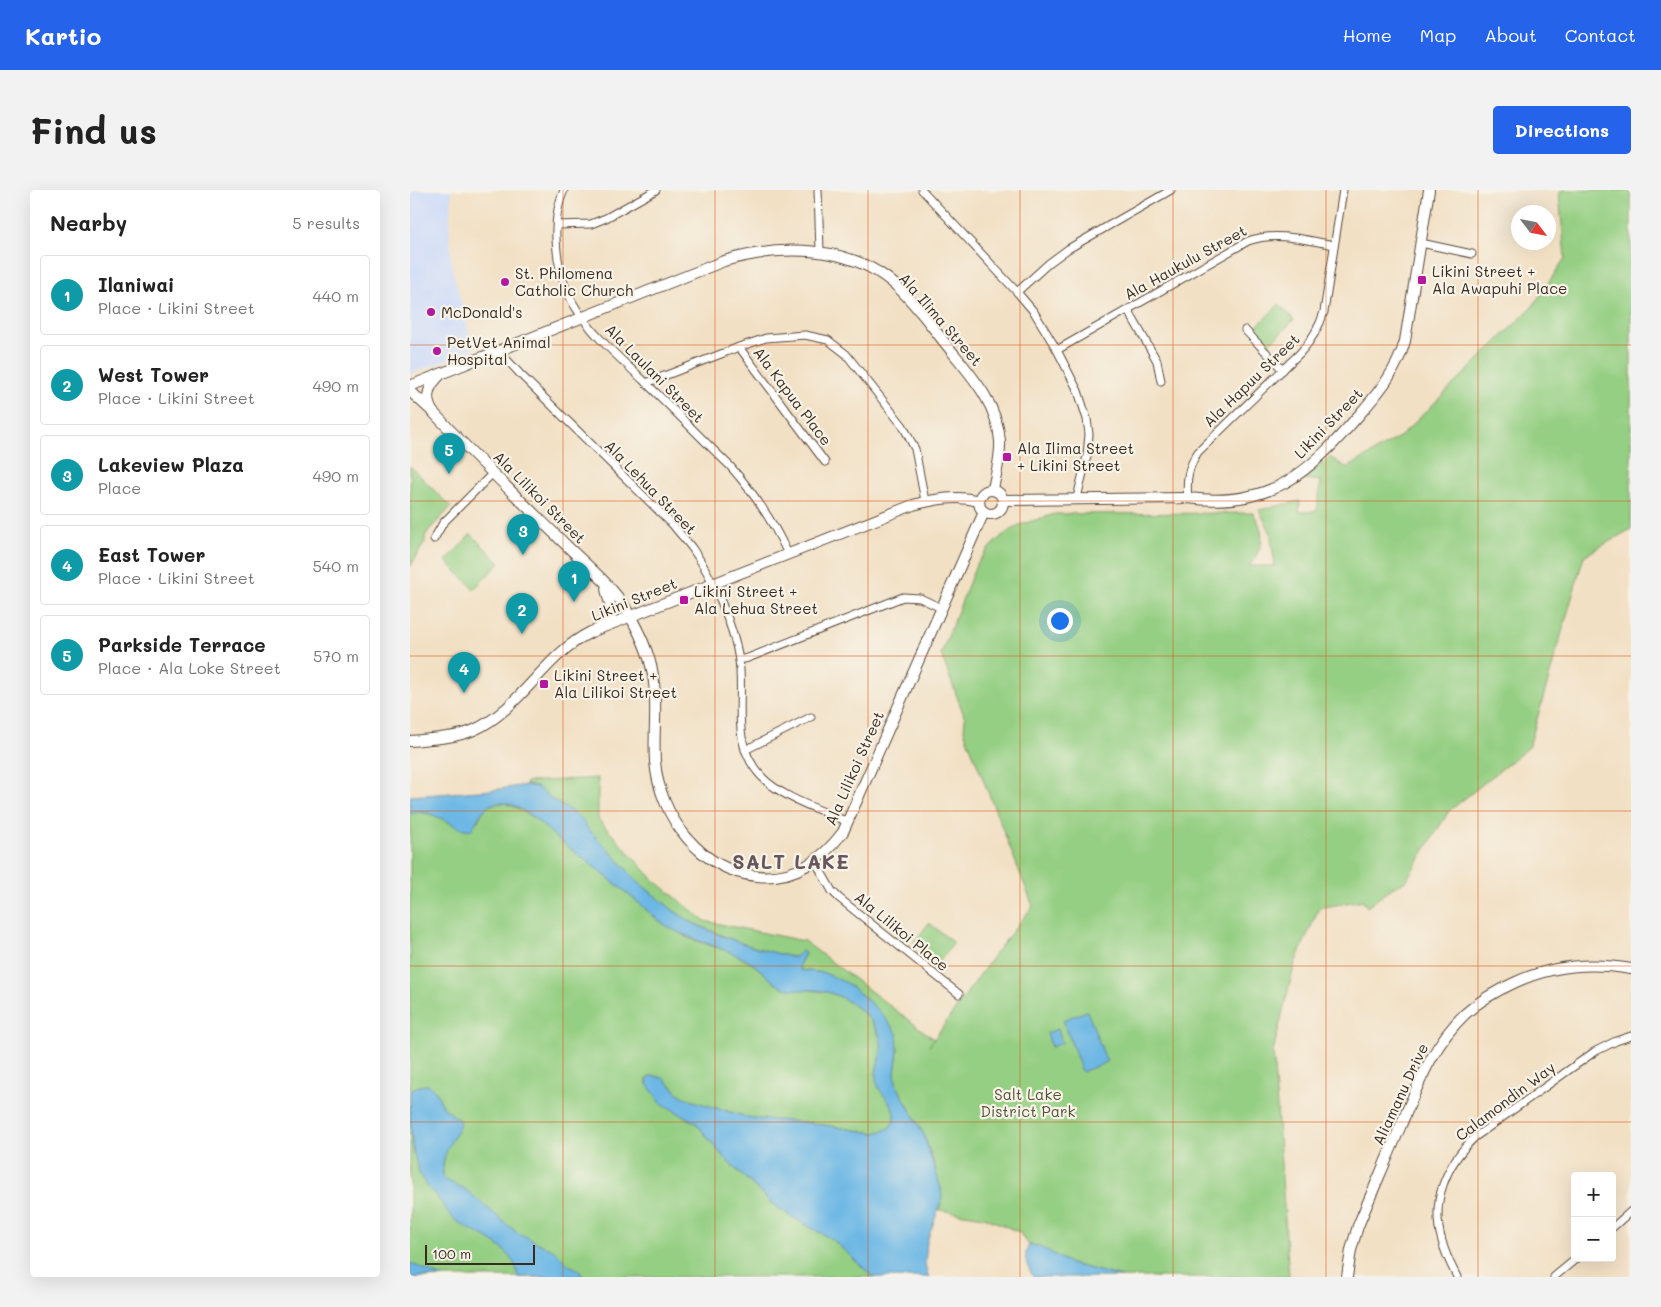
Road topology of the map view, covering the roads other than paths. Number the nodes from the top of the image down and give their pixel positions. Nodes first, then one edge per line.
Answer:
1 (564, 190) edge
2 (656, 190) edge
3 (818, 190) edge
4 (922, 190) edge
5 (1171, 190) edge
6 (1343, 190) edge
7 (1429, 190) edge
8 (557, 225) junction
9 (1421, 243) junction
10 (1334, 245) junction
11 (820, 251) junction
12 (1472, 254) dead end
13 (1018, 292) junction
14 (1128, 310) junction
15 (582, 317) junction
16 (1245, 330) dead end
17 (739, 347) junction
18 (498, 350) junction
19 (1057, 350) junction
20 (1283, 370) junction
21 (443, 373) junction
22 (1161, 381) dead end
23 (646, 383) junction
24 (410, 386) edge
25 (410, 391) edge
26 (433, 412) junction
27 (825, 462) dead end
28 (493, 473) junction
29 (993, 489) junction
30 (1077, 498) junction
31 (1188, 498) junction
32 (1004, 500) junction
33 (925, 501) junction
34 (979, 501) junction
35 (984, 512) junction
36 (434, 539) dead end
37 (788, 554) junction
38 (604, 582) junction
39 (712, 584) junction
40 (941, 608) junction
41 (631, 618) junction
42 (591, 632) junction
43 (739, 660) junction
44 (811, 717) dead end
45 (410, 742) edge
46 (745, 750) junction
47 (848, 822) junction
48 (815, 861) junction
49 (1631, 970) edge
50 (959, 994) dead end
51 (1631, 1036) edge
52 (1631, 1211) edge
53 (1616, 1224) edge
54 (1572, 1262) edge
55 (1347, 1277) edge
56 (1457, 1277) edge
57 (1554, 1277) edge

1 - 8 street, Ala Laulani Street
2 - 8 street
3 - 11 street
4 - 13 street
5 - 13 street
6 - 10 street, Ala Hapuu Street
7 - 9 street, Likini Street
8 - 15 street, Ala Laulani Street
9 - 12 street
9 - 31 street, Likini Street
10 - 14 street, Ala Haukulu Street
10 - 20 street, Ala Hapuu Street
11 - 15 street, Ala Ilima Street
11 - 29 street, Ala Ilima Street
13 - 19 street
14 - 19 street, Ala Haukulu Street
14 - 22 street
15 - 18 street, Ala Ilima Street
15 - 23 street, Ala Laulani Street
16 - 20 street
17 - 23 street
17 - 27 street, Ala Kapua Place
17 - 33 street
18 - 21 street, Ala Ilima Street
18 - 39 street, Ala Lehua Street
19 - 30 street
20 - 31 street, Ala Hapuu Street
21 - 24 street, Ala Ilima Street
21 - 26 street
23 - 37 street, Ala Laulani Street
25 - 26 street, Ala Lilikoi Street
26 - 28 street, Ala Lilikoi Street
28 - 36 street
28 - 38 street, Ala Lilikoi Street
29 - 32 street
29 - 34 street
30 - 31 street, Likini Street
30 - 32 street, Likini Street
32 - 35 street
33 - 34 street, Likini Street
33 - 37 street, Likini Street
34 - 35 street
35 - 40 street, Ala Lilikoi Street
37 - 39 street, Likini Street
38 - 41 street, Ala Lilikoi Street
38 - 42 street
39 - 41 street, Likini Street
39 - 43 street, Ala Lehua Street
40 - 43 street
40 - 47 street, Ala Lilikoi Street
41 - 42 street, Likini Street
41 - 48 street, Ala Lilikoi Street
42 - 45 street, Likini Street
43 - 46 street, Ala Lehua Street
44 - 46 street
46 - 47 street, Ala Lehua Street
47 - 48 street, Ala Lilikoi Street
48 - 50 street, Ala Lilikoi Place
49 - 55 street, Aliamanu Drive
51 - 56 street, Calamondin Way
52 - 53 street
54 - 57 street

